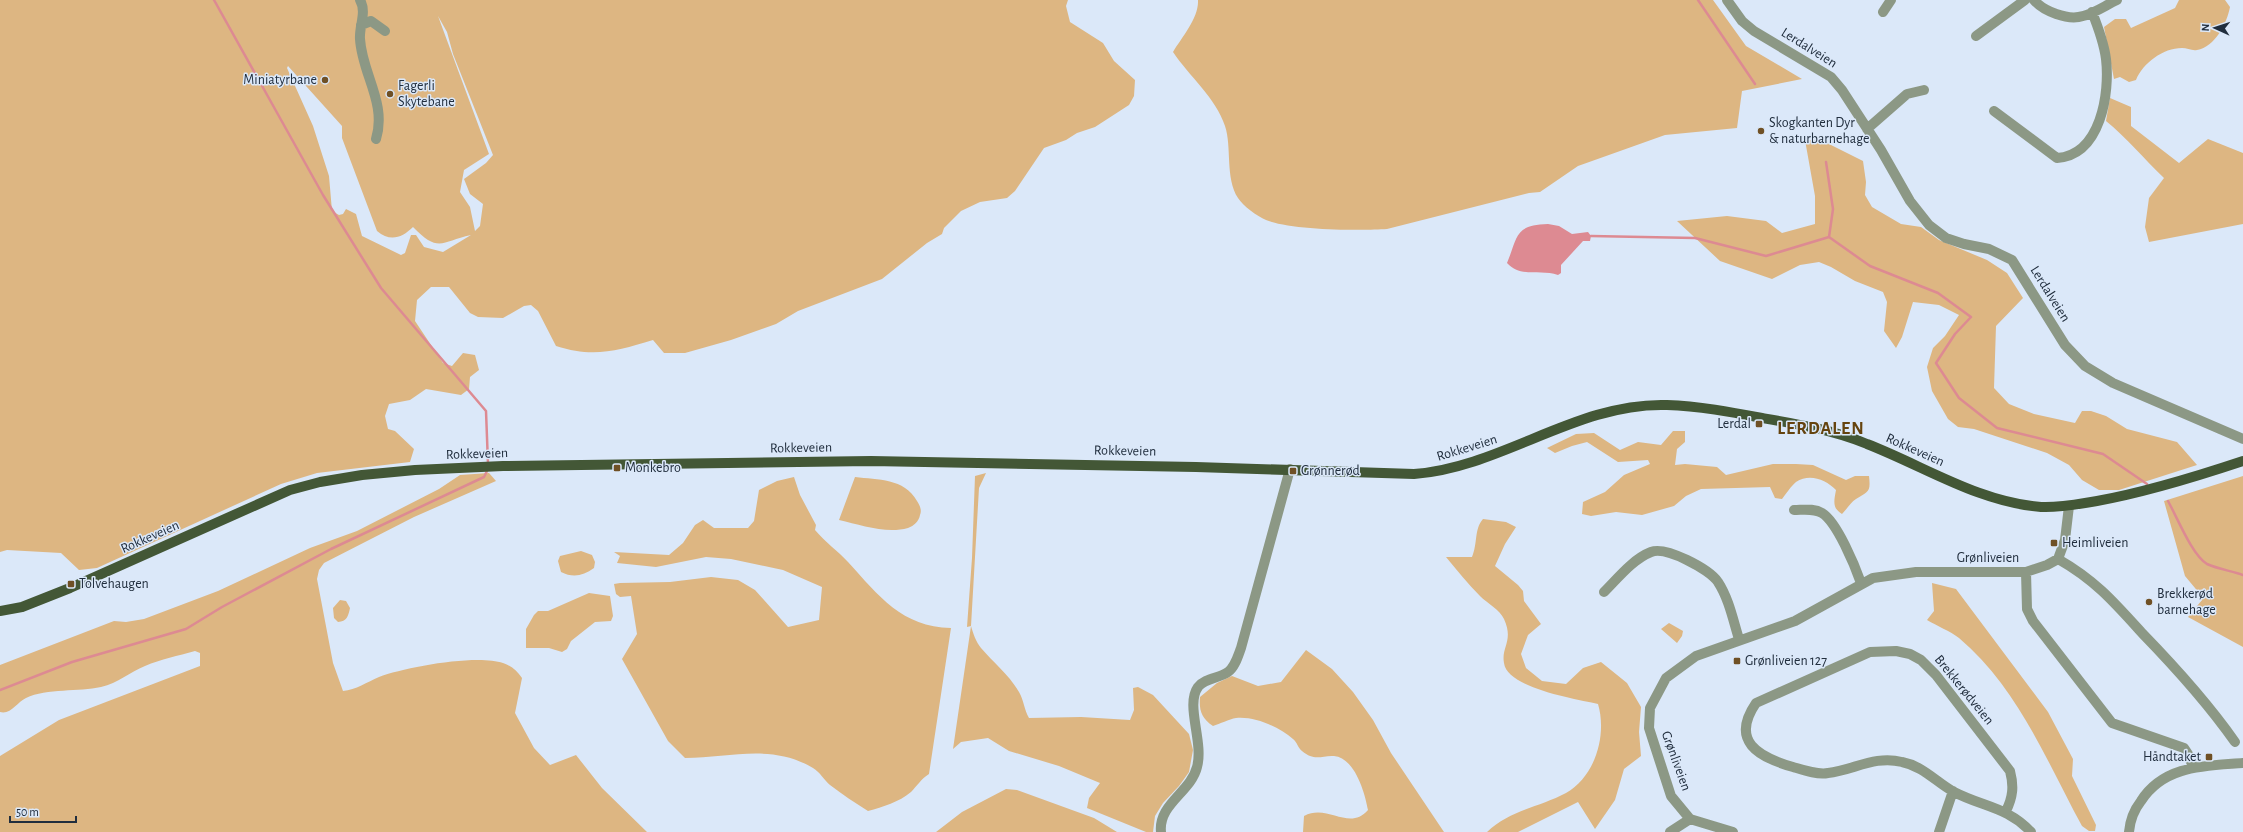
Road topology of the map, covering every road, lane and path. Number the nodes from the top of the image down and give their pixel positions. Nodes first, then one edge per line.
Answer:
1 (360, 0) edge
2 (1727, 0) edge
3 (1892, 0) edge
4 (2026, 0) edge
5 (2034, 0) edge
6 (2117, 0) edge
7 (1883, 12) dead end
8 (2092, 12) junction
9 (361, 25) junction
10 (385, 31) dead end
11 (1976, 36) dead end
12 (1924, 90) dead end
13 (1994, 111) dead end
14 (1867, 129) junction
15 (376, 139) dead end
16 (2243, 439) edge
17 (2243, 461) edge
18 (1290, 469) junction
19 (2069, 506) junction
20 (1794, 510) dead end
21 (2058, 559) junction
22 (2026, 572) junction
23 (1861, 583) junction
24 (1604, 592) dead end
25 (0, 611) edge
26 (1739, 639) junction
27 (2235, 742) dead end
28 (2243, 763) edge
29 (2193, 767) junction
30 (1953, 791) junction
31 (2006, 812) junction
32 (1690, 819) junction
33 (1161, 832) edge
34 (1670, 832) edge
35 (1733, 832) edge
36 (1939, 832) edge
37 (2031, 832) edge
38 (2129, 832) edge

1 - 9 street
2 - 14 street, Lerdalveien
3 - 7 street
4 - 11 street
5 - 8 street
6 - 8 street
8 - 13 street
9 - 10 street
9 - 15 street
12 - 14 street
14 - 16 street, Lerdalveien
17 - 19 main road, Rokkeveien
18 - 19 main road, Rokkeveien
18 - 25 main road, Rokkeveien
18 - 33 street
19 - 21 street
20 - 23 street
21 - 22 street, Grønliveien
21 - 27 street
22 - 23 street, Grønliveien
22 - 29 street
23 - 26 street, Grønliveien
24 - 26 street
26 - 32 street, Grønliveien
28 - 29 street
29 - 38 street
30 - 31 street, Brekkerødveien
30 - 31 street, Brekkerødveien
30 - 36 street
31 - 37 street, Brekkerødveien
32 - 34 street
32 - 35 street

